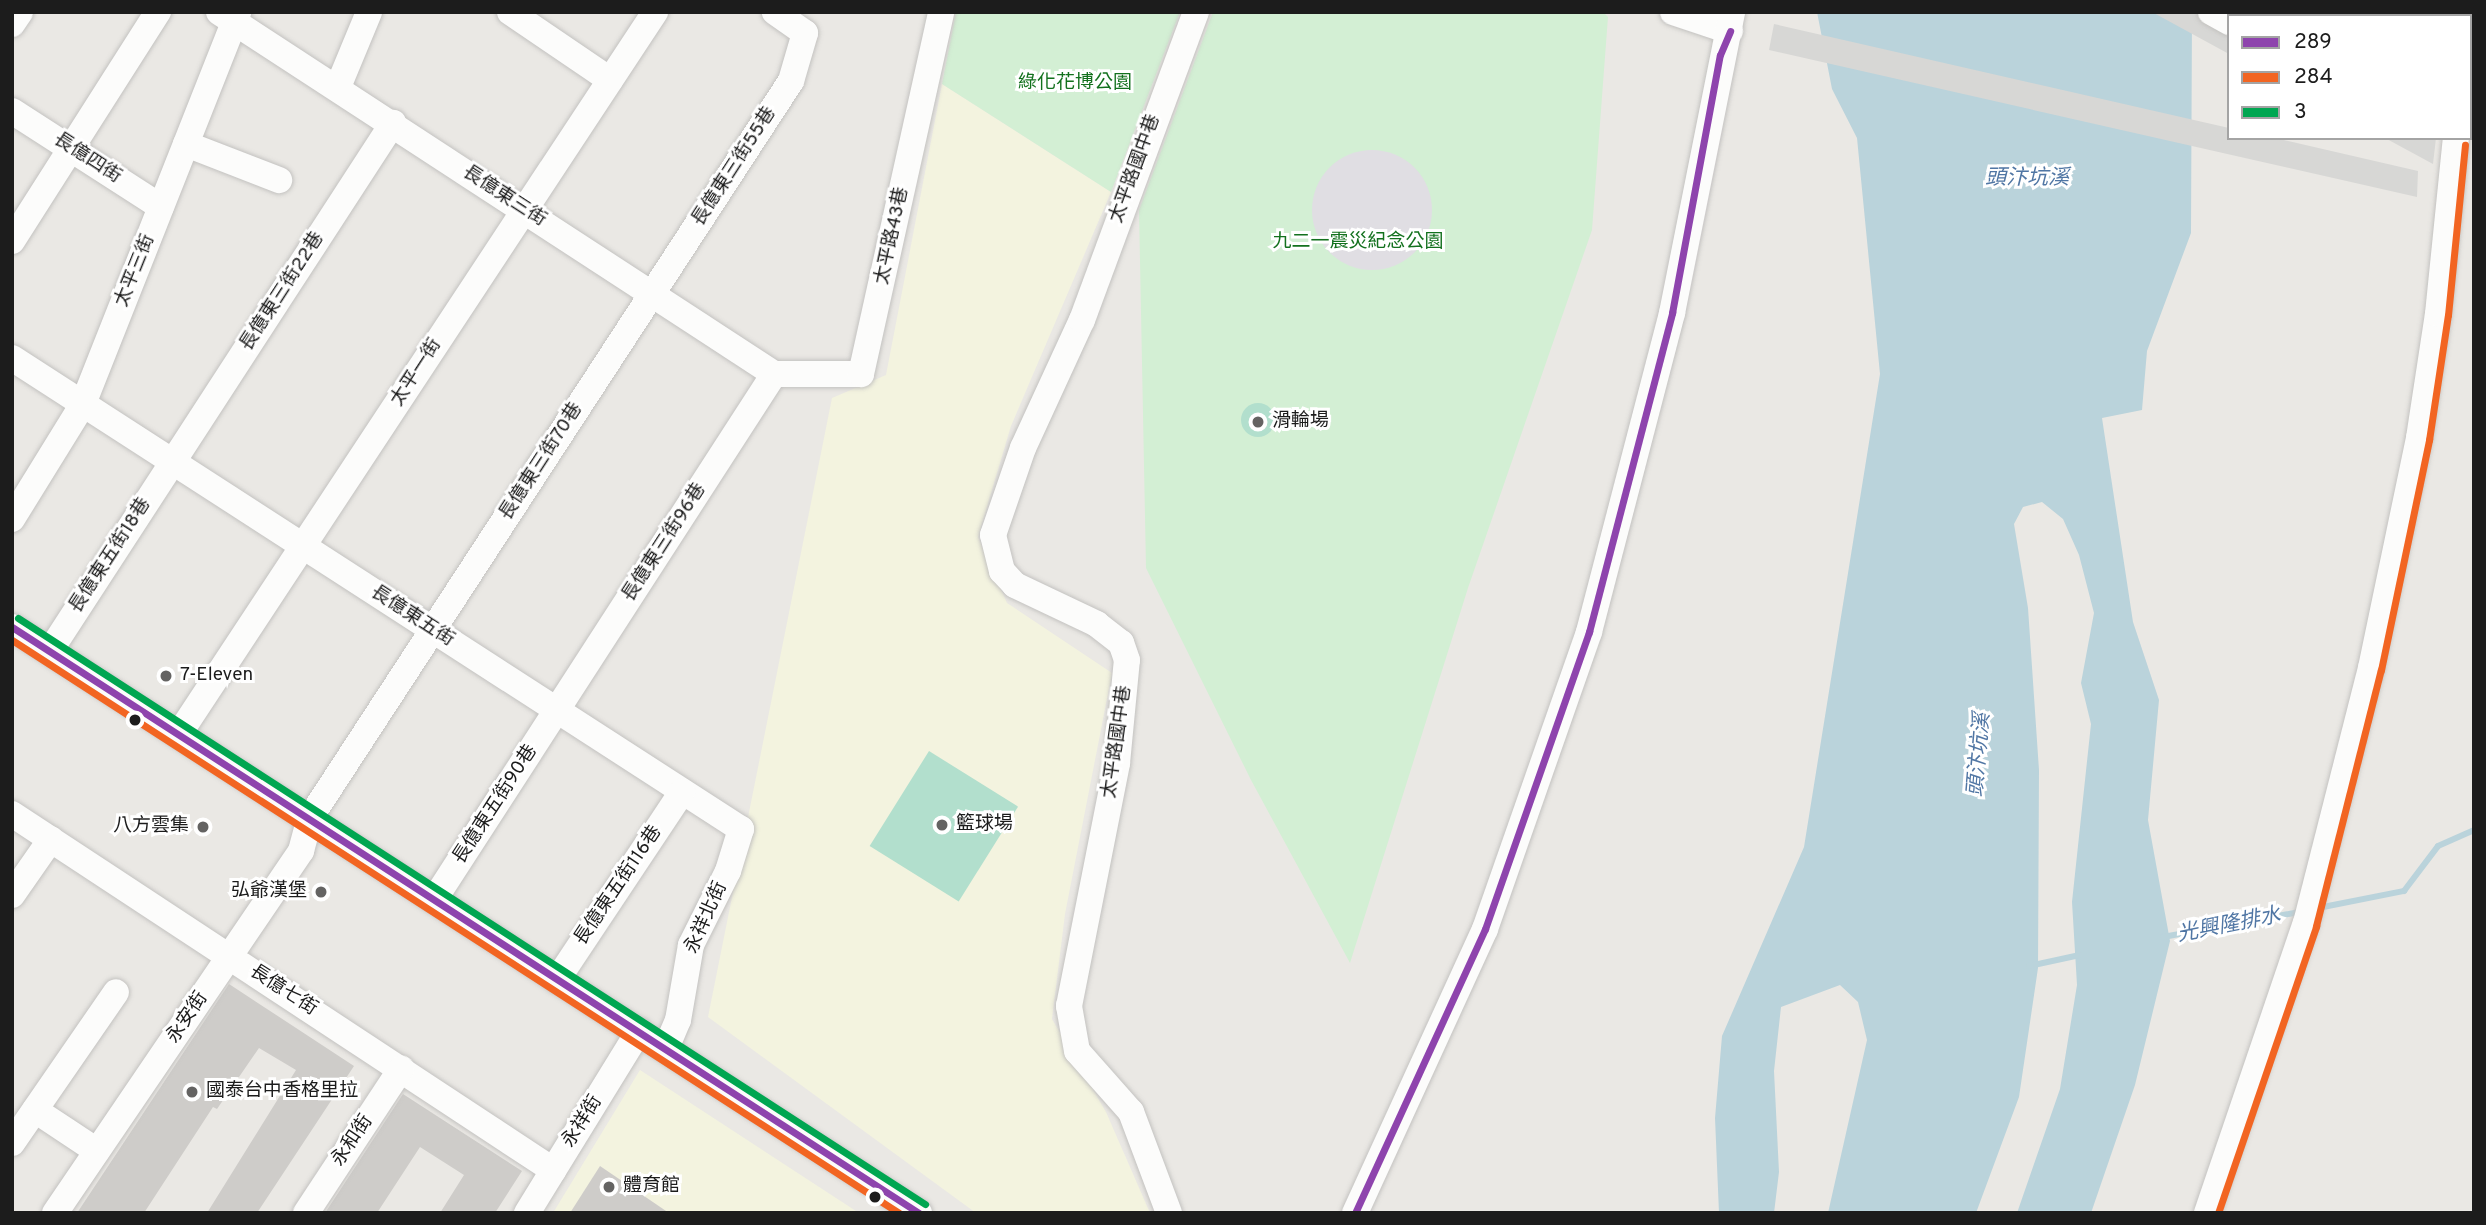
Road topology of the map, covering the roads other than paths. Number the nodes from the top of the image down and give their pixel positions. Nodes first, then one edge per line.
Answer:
1 (20, 12) edge
2 (158, 12) edge
3 (369, 12) edge
4 (510, 12) edge
5 (655, 12) edge
6 (775, 12) edge
7 (941, 12) edge
8 (1196, 12) edge
9 (1673, 12) edge
10 (2211, 12) edge
11 (230, 15) edge
12 (2227, 21) edge
13 (1731, 22) edge
14 (12, 24) edge
15 (610, 80) junction
16 (338, 87) junction
17 (12, 111) edge
18 (393, 123) junction
19 (186, 144) junction
20 (2457, 145) edge
21 (69, 148) junction
22 (279, 180) dead end
23 (161, 207) junction
24 (524, 210) junction
25 (12, 242) edge
26 (652, 295) junction
27 (12, 358) edge
28 (774, 374) junction
29 (83, 404) junction
30 (172, 461) junction
31 (20, 492) edge
32 (12, 519) edge
33 (303, 546) junction
34 (12, 627) edge
35 (432, 630) junction
36 (50, 651) junction
37 (557, 711) junction
38 (178, 734) junction
39 (682, 792) junction
40 (12, 814) edge
41 (310, 818) junction
42 (741, 829) joint
43 (51, 839) junction
44 (12, 895) edge
45 (435, 900) junction
46 (230, 956) junction
47 (557, 980) junction
48 (116, 992) dead end
49 (639, 1031) junction
50 (666, 1048) junction
51 (401, 1069) junction
52 (35, 1110) junction
53 (12, 1143) edge
54 (97, 1151) junction
55 (554, 1170) junction
56 (55, 1213) edge
57 (306, 1213) edge
58 (527, 1213) edge
59 (919, 1213) edge
60 (1170, 1213) edge
61 (1355, 1213) edge
62 (2207, 1213) edge

1 - 14 street
2 - 21 street
3 - 16 street
4 - 15 street
5 - 15 street, 太平一街
6 - 26 street, 長億東三街55巷
7 - 28 street, 太平路43巷
8 - 60 street, 太平路國中巷
9 - 13 street
10 - 12 street
11 - 16 street, 長億東三街
11 - 19 street, 太平三街
13 - 61 street
15 - 24 street, 太平一街
16 - 18 street, 長億東三街
17 - 21 street, 長億四街
18 - 24 street, 長億東三街
18 - 30 street, 長億東三街22巷
19 - 22 street
19 - 23 street, 太平三街
20 - 62 street
21 - 23 street, 長億四街
21 - 25 street
23 - 29 street, 太平三街
24 - 26 street, 長億東三街
24 - 33 street, 太平一街
26 - 28 street, 長億東三街
26 - 35 street, 長億東三街70巷
27 - 29 street, 長億東五街
28 - 37 street, 長億東三街96巷
29 - 30 street, 長億東五街
29 - 31 street, 太平三街
30 - 33 street, 長億東五街
30 - 36 street, 長億東五街18巷
31 - 32 street, 太平三街
33 - 35 street, 長億東五街
33 - 38 street, 太平一街
34 - 36 street
35 - 37 street, 長億東五街
35 - 41 street, 長億東三街70巷
36 - 38 street
37 - 39 street, 長億東五街
37 - 45 street, 長億東五街90巷
38 - 41 street
39 - 42 street, 長億東五街
39 - 47 street, 長億東五街116巷
40 - 43 street, 長億七街
41 - 45 street
41 - 46 street, 永安街
42 - 50 street, 永祥北街
43 - 44 street
43 - 46 street, 長億七街
45 - 47 street
46 - 51 street, 長億七街
46 - 54 street, 永安街
47 - 49 street
48 - 52 street
49 - 50 street
49 - 55 street, 永祥街
50 - 59 street
51 - 55 street, 長億七街
51 - 57 street, 永和街
52 - 53 street
52 - 54 street
54 - 56 street, 永安街
55 - 58 street, 永祥街

